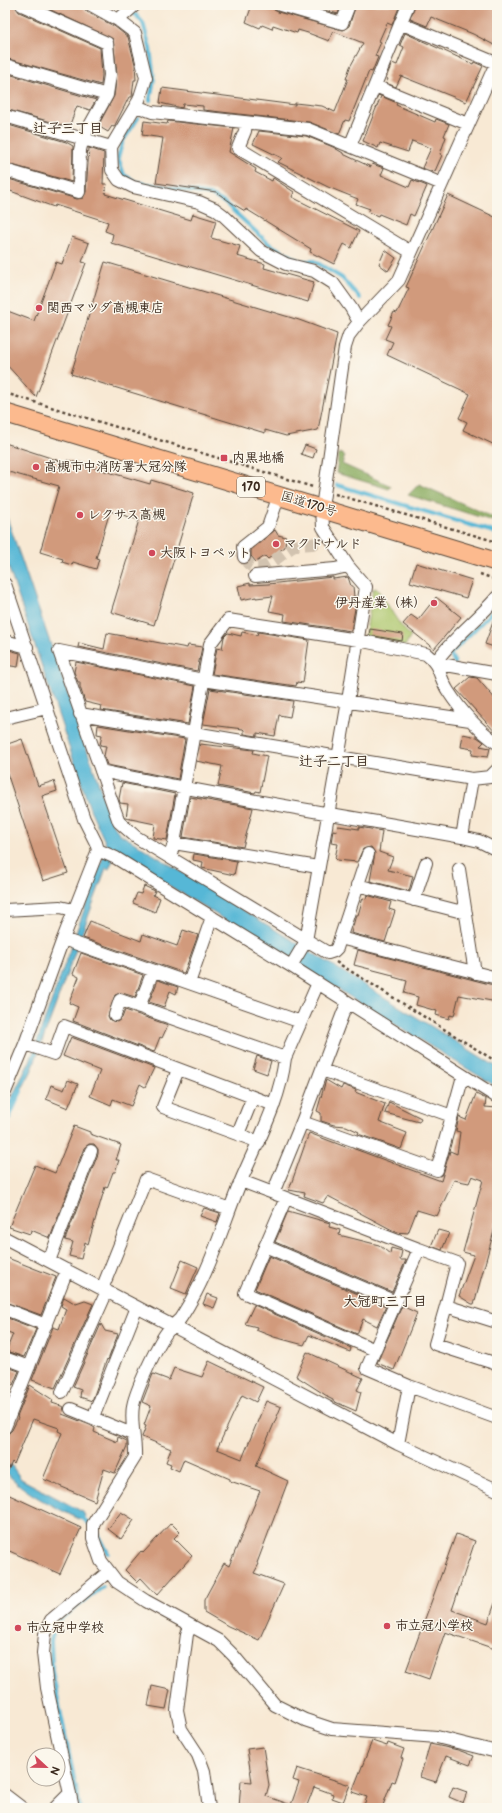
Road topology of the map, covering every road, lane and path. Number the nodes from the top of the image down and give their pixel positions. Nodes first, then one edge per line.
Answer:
1 (22, 5) edge
2 (136, 5) edge
3 (280, 5) edge
4 (349, 5) edge
5 (408, 5) edge
6 (96, 6) edge
7 (120, 18) junction
8 (400, 24) junction
9 (497, 62) edge
10 (5, 65) edge
11 (375, 86) junction
12 (107, 94) junction
13 (136, 106) junction
14 (5, 116) edge
15 (246, 123) junction
16 (468, 124) junction
17 (83, 138) junction
18 (350, 146) junction
19 (112, 147) junction
20 (5, 170) edge
21 (442, 184) junction
22 (411, 252) junction
23 (359, 322) junction
24 (5, 393) edge
25 (5, 413) edge
26 (316, 486) dead end
27 (333, 492) dead end
28 (279, 495) junction
29 (322, 508) junction
30 (497, 542) edge
31 (244, 557) dead end
32 (497, 562) edge
33 (348, 566) junction
34 (255, 576) dead end
35 (5, 584) edge
36 (497, 598) edge
37 (358, 640) junction
38 (5, 641) edge
39 (27, 647) junction
40 (436, 663) junction
41 (497, 674) edge
42 (203, 680) junction
43 (348, 701) junction
44 (47, 708) junction
45 (80, 714) junction
46 (5, 718) edge
47 (470, 720) junction
48 (193, 734) junction
49 (497, 743) edge
50 (339, 757) junction
51 (497, 770) edge
52 (101, 771) junction
53 (472, 779) junction
54 (183, 789) junction
55 (329, 812) junction
56 (462, 837) junction
57 (174, 843) junction
58 (497, 850) edge
59 (100, 851) junction
60 (368, 854) dead end
61 (170, 857) junction
62 (426, 863) dead end
63 (318, 867) junction
64 (459, 869) dead end
65 (357, 886) junction
66 (414, 900) junction
67 (5, 910) edge
68 (74, 910) junction
69 (466, 913) junction
70 (212, 917) junction
71 (340, 938) junction
72 (70, 942) junction
73 (305, 943) junction
74 (331, 953) junction
75 (292, 964) junction
76 (154, 970) junction
77 (475, 973) junction
78 (497, 978) edge
79 (189, 983) junction
80 (318, 983) junction
81 (348, 1003) junction
82 (139, 1007) junction
83 (115, 1015) dead end
84 (301, 1022) junction
85 (25, 1044) junction
86 (285, 1058) junction
87 (497, 1062) edge
88 (178, 1070) junction
89 (322, 1070) junction
90 (463, 1076) junction
91 (5, 1092) edge
92 (497, 1096) edge
93 (253, 1097) junction
94 (274, 1105) junction
95 (452, 1116) junction
96 (302, 1122) junction
97 (238, 1134) junction
98 (260, 1142) junction
99 (91, 1151) dead end
100 (241, 1181) junction
101 (273, 1193) junction
102 (286, 1198) junction
103 (230, 1209) junction
104 (5, 1238) edge
105 (265, 1246) junction
106 (419, 1249) junction
107 (49, 1261) junction
108 (67, 1270) junction
109 (104, 1290) junction
110 (396, 1302) junction
111 (446, 1306) junction
112 (137, 1307) junction
113 (5, 1309) edge
114 (497, 1322) edge
115 (46, 1325) junction
116 (173, 1326) junction
117 (375, 1350) junction
118 (5, 1358) edge
119 (497, 1364) edge
120 (29, 1367) junction
121 (409, 1386) junction
122 (62, 1392) dead end
123 (8, 1408) edge
124 (71, 1409) dead end
125 (96, 1410) dead end
126 (497, 1418) edge
127 (5, 1426) edge
128 (132, 1434) junction
129 (398, 1444) junction
130 (497, 1490) edge
131 (108, 1572) junction
132 (191, 1626) junction
133 (497, 1752) edge
134 (70, 1793) junction
135 (5, 1796) edge
136 (22, 1808) edge
137 (55, 1808) edge
138 (73, 1808) edge
139 (209, 1808) edge

1 - 12 street
2 - 7 street
3 - 4 street
5 - 8 street
6 - 7 street
7 - 13 street
8 - 9 street
8 - 11 street
9 - 16 street
10 - 12 street
11 - 16 street
11 - 18 street
12 - 17 street
13 - 15 street
13 - 19 street
14 - 17 street
15 - 18 street
15 - 22 street
16 - 21 street
17 - 19 street
17 - 20 street
18 - 21 street
19 - 23 street
21 - 22 street
22 - 23 street
23 - 29 street
24 - 26 path
25 - 28 highway, 国道170号 / 170
27 - 30 path
28 - 29 highway, 国道170号 / 170
28 - 31 street
29 - 32 highway, 国道170号 / 170
29 - 33 street
33 - 34 street
33 - 37 street
35 - 39 street
36 - 40 street
37 - 40 street
37 - 42 street
37 - 43 street
38 - 39 street
39 - 44 street
40 - 41 street
40 - 47 street
42 - 43 street
42 - 45 street
42 - 48 street
43 - 47 street
43 - 50 street
44 - 46 street
44 - 59 street
45 - 48 street
45 - 52 street
47 - 49 street
48 - 50 street
48 - 54 street
50 - 53 street
50 - 55 street
51 - 53 street
52 - 54 street
52 - 61 street
53 - 56 street
54 - 55 street
54 - 57 street
55 - 56 street
55 - 63 street
56 - 58 street
57 - 61 street
57 - 63 street
59 - 68 street
59 - 70 street
60 - 65 street
61 - 73 street
62 - 66 street
63 - 73 street
64 - 69 street
65 - 66 street
65 - 71 street
66 - 69 street
67 - 68 street
68 - 72 street
69 - 77 street
70 - 75 street
70 - 79 street
71 - 74 street
71 - 77 street
72 - 76 street
72 - 85 street
73 - 74 street
73 - 75 street
74 - 87 path
75 - 80 street
76 - 79 street
76 - 82 street
77 - 78 street
79 - 84 street
80 - 81 street
80 - 84 street
81 - 89 street
81 - 90 street
82 - 83 street
82 - 86 street
84 - 86 street
85 - 88 street
85 - 91 street
86 - 94 street
88 - 93 street
88 - 97 street
89 - 95 street
89 - 96 street
90 - 92 street
90 - 95 street
93 - 94 street
93 - 97 street
94 - 98 street
95 - 96 street
96 - 101 street
97 - 98 street
98 - 100 street
99 - 107 street
100 - 101 street
100 - 103 street
101 - 102 street
102 - 105 street
102 - 106 street
103 - 109 street
103 - 116 street
104 - 107 street
105 - 110 street
105 - 117 street
106 - 110 street
106 - 111 street
107 - 108 street
108 - 109 street
108 - 115 street
109 - 112 street
109 - 122 street
110 - 117 street
111 - 114 street
111 - 119 street
112 - 116 street
112 - 125 street
113 - 115 street
115 - 120 street
116 - 128 street
116 - 129 street
117 - 121 street
118 - 120 street
120 - 123 street
121 - 126 street
121 - 129 street
123 - 127 street
124 - 128 street
128 - 131 street
129 - 130 street
131 - 132 street
131 - 134 street
132 - 133 street
132 - 139 street
134 - 137 street
134 - 138 street
135 - 136 street

